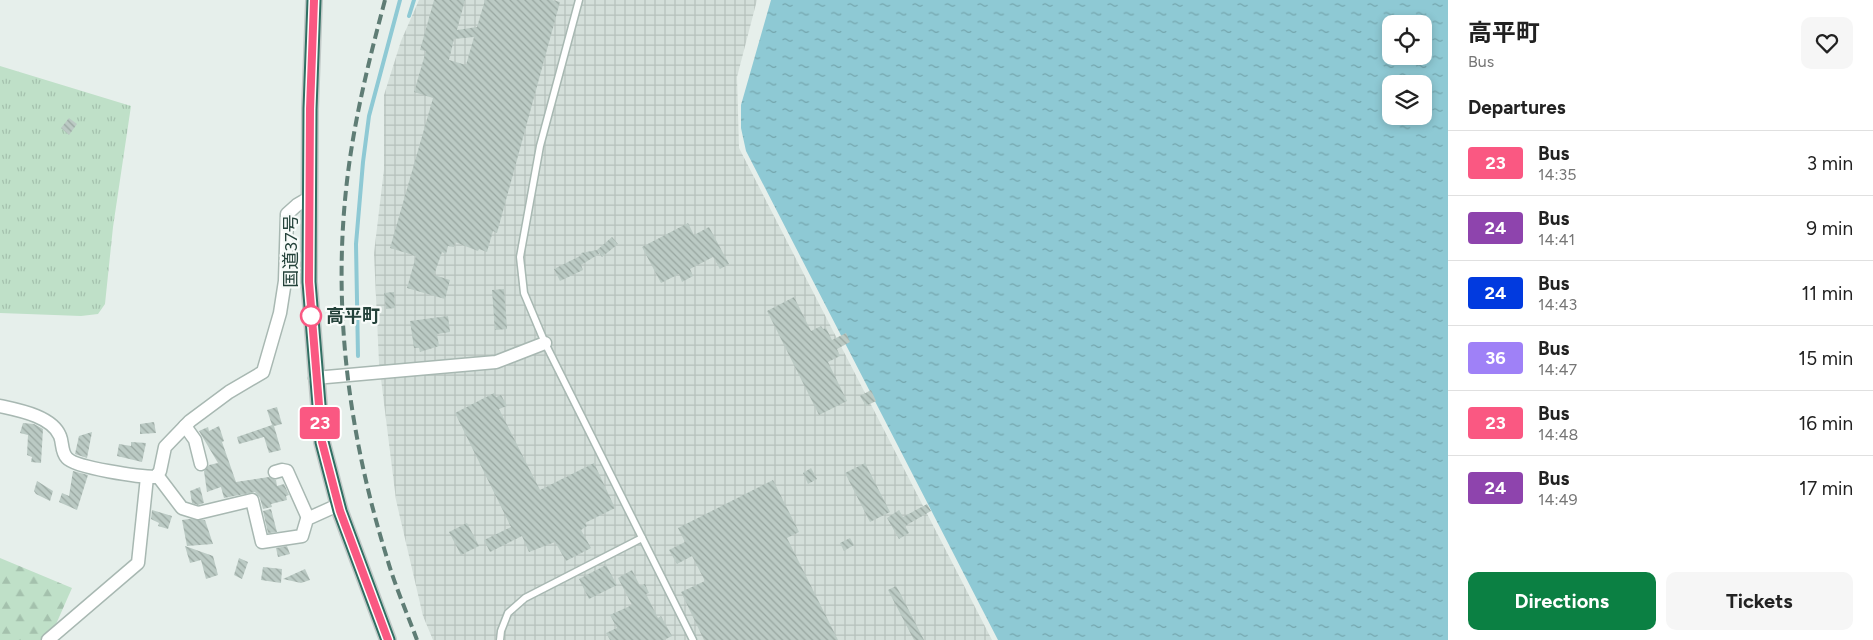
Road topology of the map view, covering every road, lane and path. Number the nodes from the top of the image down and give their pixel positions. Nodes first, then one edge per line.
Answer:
1 (314, 0) edge
2 (579, 0) edge
3 (310, 198) junction
4 (545, 343) junction
5 (316, 378) junction
6 (0, 406) edge
7 (185, 426) junction
8 (201, 464) dead end
9 (275, 472) dead end
10 (152, 476) junction
11 (338, 505) junction
12 (308, 518) junction
13 (642, 538) junction
14 (48, 640) edge
15 (388, 640) edge
16 (500, 640) edge
17 (693, 640) edge

1 - 3 highway, 国道37号
2 - 4 lane
3 - 5 highway, 国道37号
3 - 7 street
4 - 5 street
4 - 13 lane
5 - 11 highway, 国道37号
6 - 10 street
7 - 8 street
7 - 10 street
9 - 12 street
10 - 12 street
10 - 14 street
11 - 12 street
11 - 15 highway, 国道37号
13 - 16 lane
13 - 17 lane

